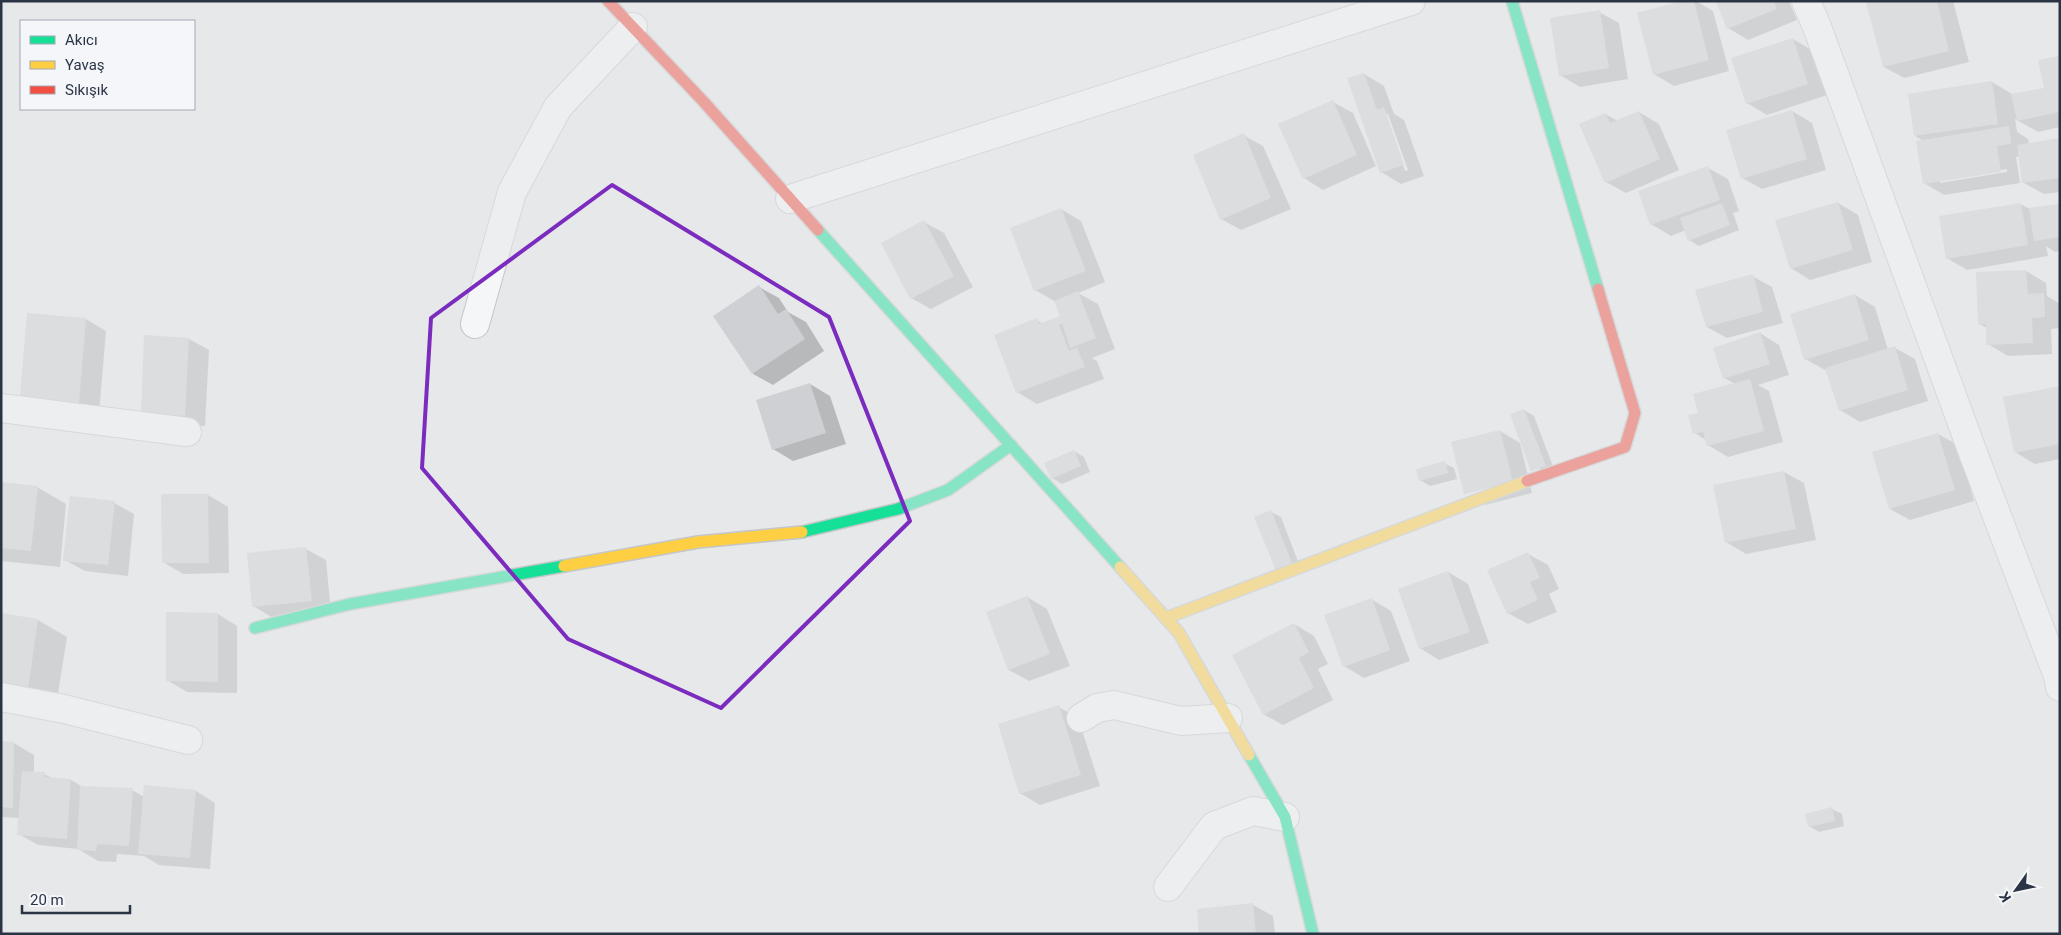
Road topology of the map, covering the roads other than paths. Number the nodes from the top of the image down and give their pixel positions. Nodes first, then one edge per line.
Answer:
1 (608, 1) edge
2 (1411, 1) edge
3 (1512, 1) edge
4 (1806, 1) edge
5 (633, 27) junction
6 (790, 199) junction
7 (475, 324) dead end
8 (1, 408) edge
9 (187, 432) dead end
10 (1011, 445) junction
11 (1166, 618) junction
12 (255, 628) dead end
13 (2060, 687) edge
14 (1, 698) edge
15 (1081, 718) dead end
16 (1228, 718) junction
17 (188, 740) dead end
18 (1285, 817) junction
19 (1168, 887) dead end
20 (1313, 934) edge

1 - 5 street
2 - 6 street
3 - 11 street
4 - 13 street
5 - 6 street
5 - 7 street
6 - 10 street
8 - 9 street
10 - 11 street
10 - 12 street
11 - 16 street
14 - 17 street
15 - 16 street
16 - 18 street
18 - 19 street
18 - 20 street

